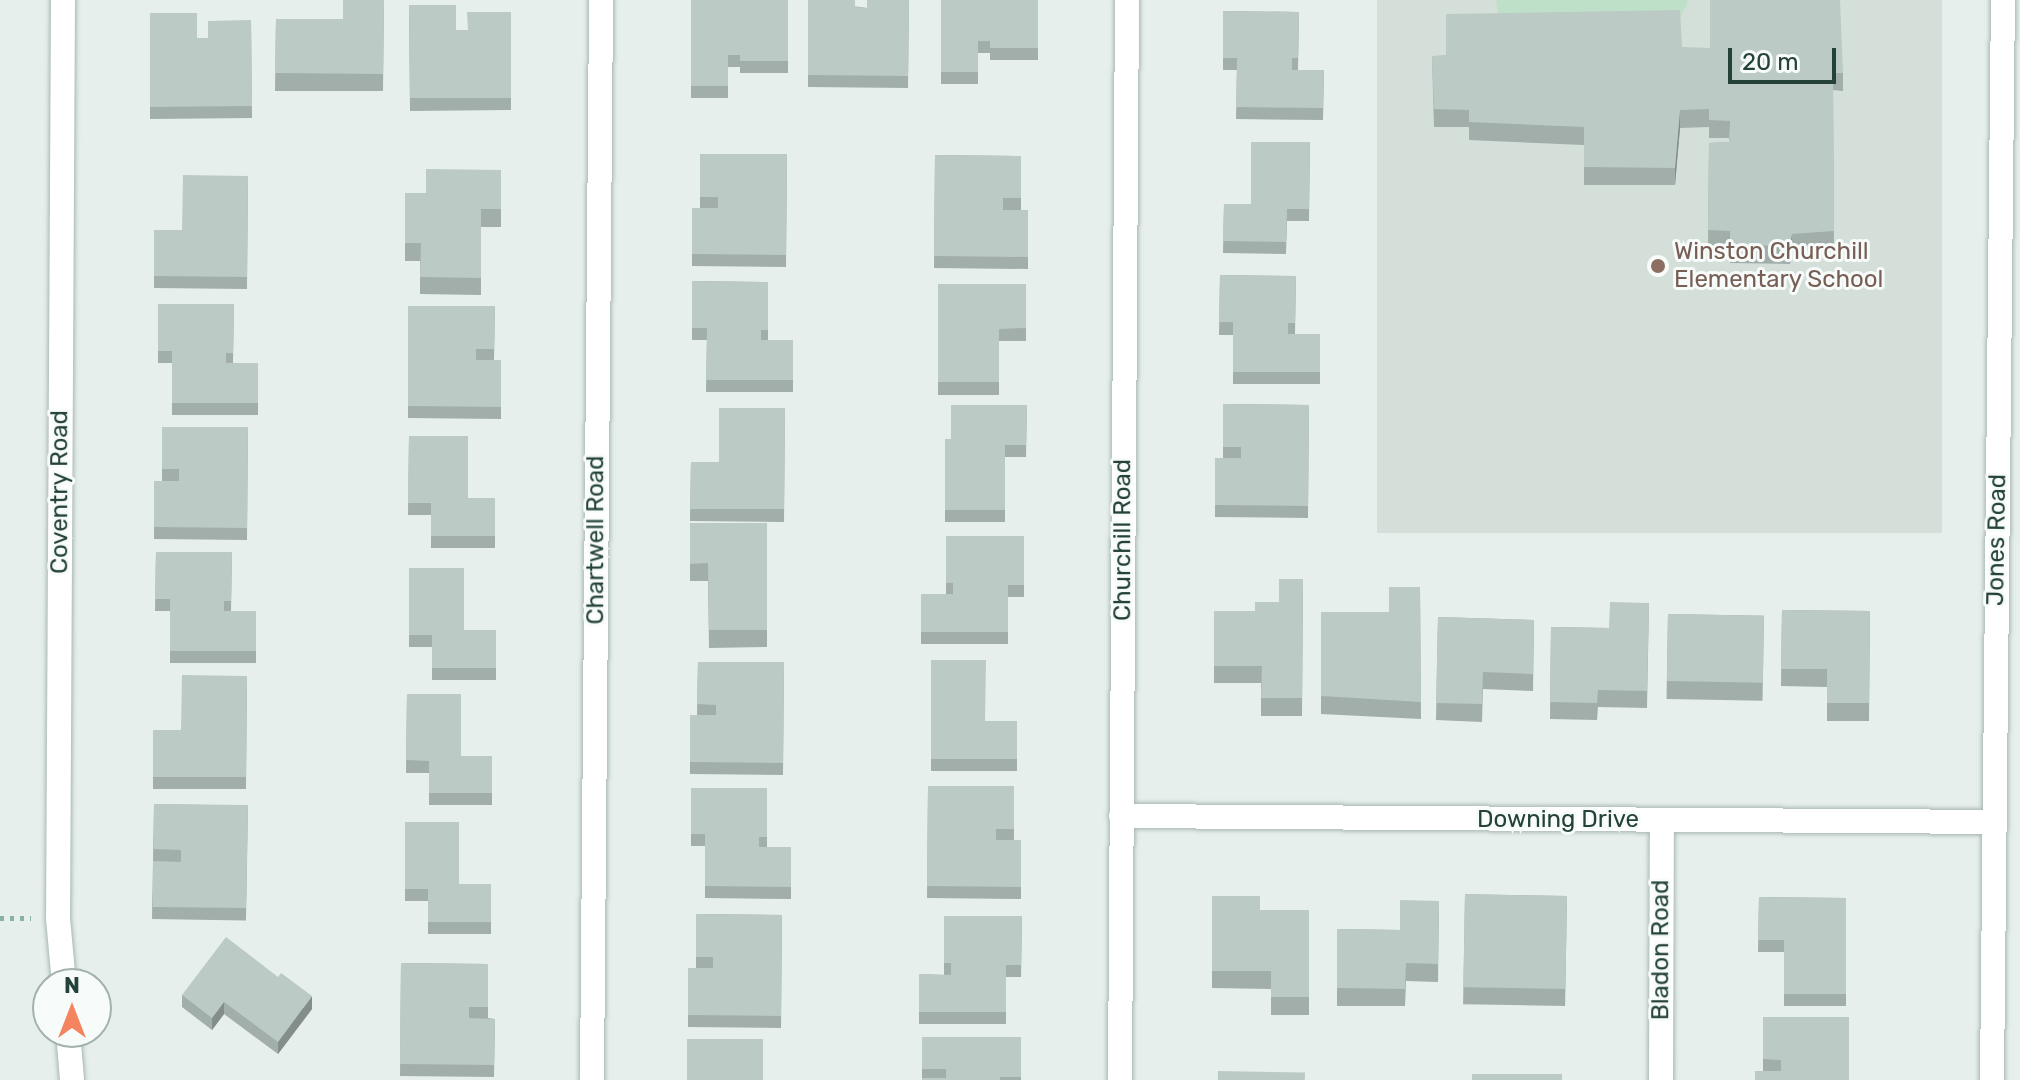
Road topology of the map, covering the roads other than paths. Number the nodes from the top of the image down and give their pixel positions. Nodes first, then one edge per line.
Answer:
1 (63, 0) edge
2 (601, 0) edge
3 (1127, 0) edge
4 (2003, 0) edge
5 (1121, 816) junction
6 (1662, 820) junction
7 (1994, 822) junction
8 (63, 968) edge
9 (69, 1048) edge
10 (72, 1080) edge
11 (592, 1080) edge
12 (1120, 1080) edge
13 (1661, 1080) edge
14 (1992, 1080) edge

1 - 8 street, Coventry Road
2 - 11 street, Chartwell Road
3 - 5 street, Churchill Road
4 - 7 street, Jones Road
5 - 6 street, Downing Drive
5 - 12 street, Churchill Road
6 - 7 street, Downing Drive
6 - 13 street, Bladon Road
7 - 14 street, Jones Road
9 - 10 street

